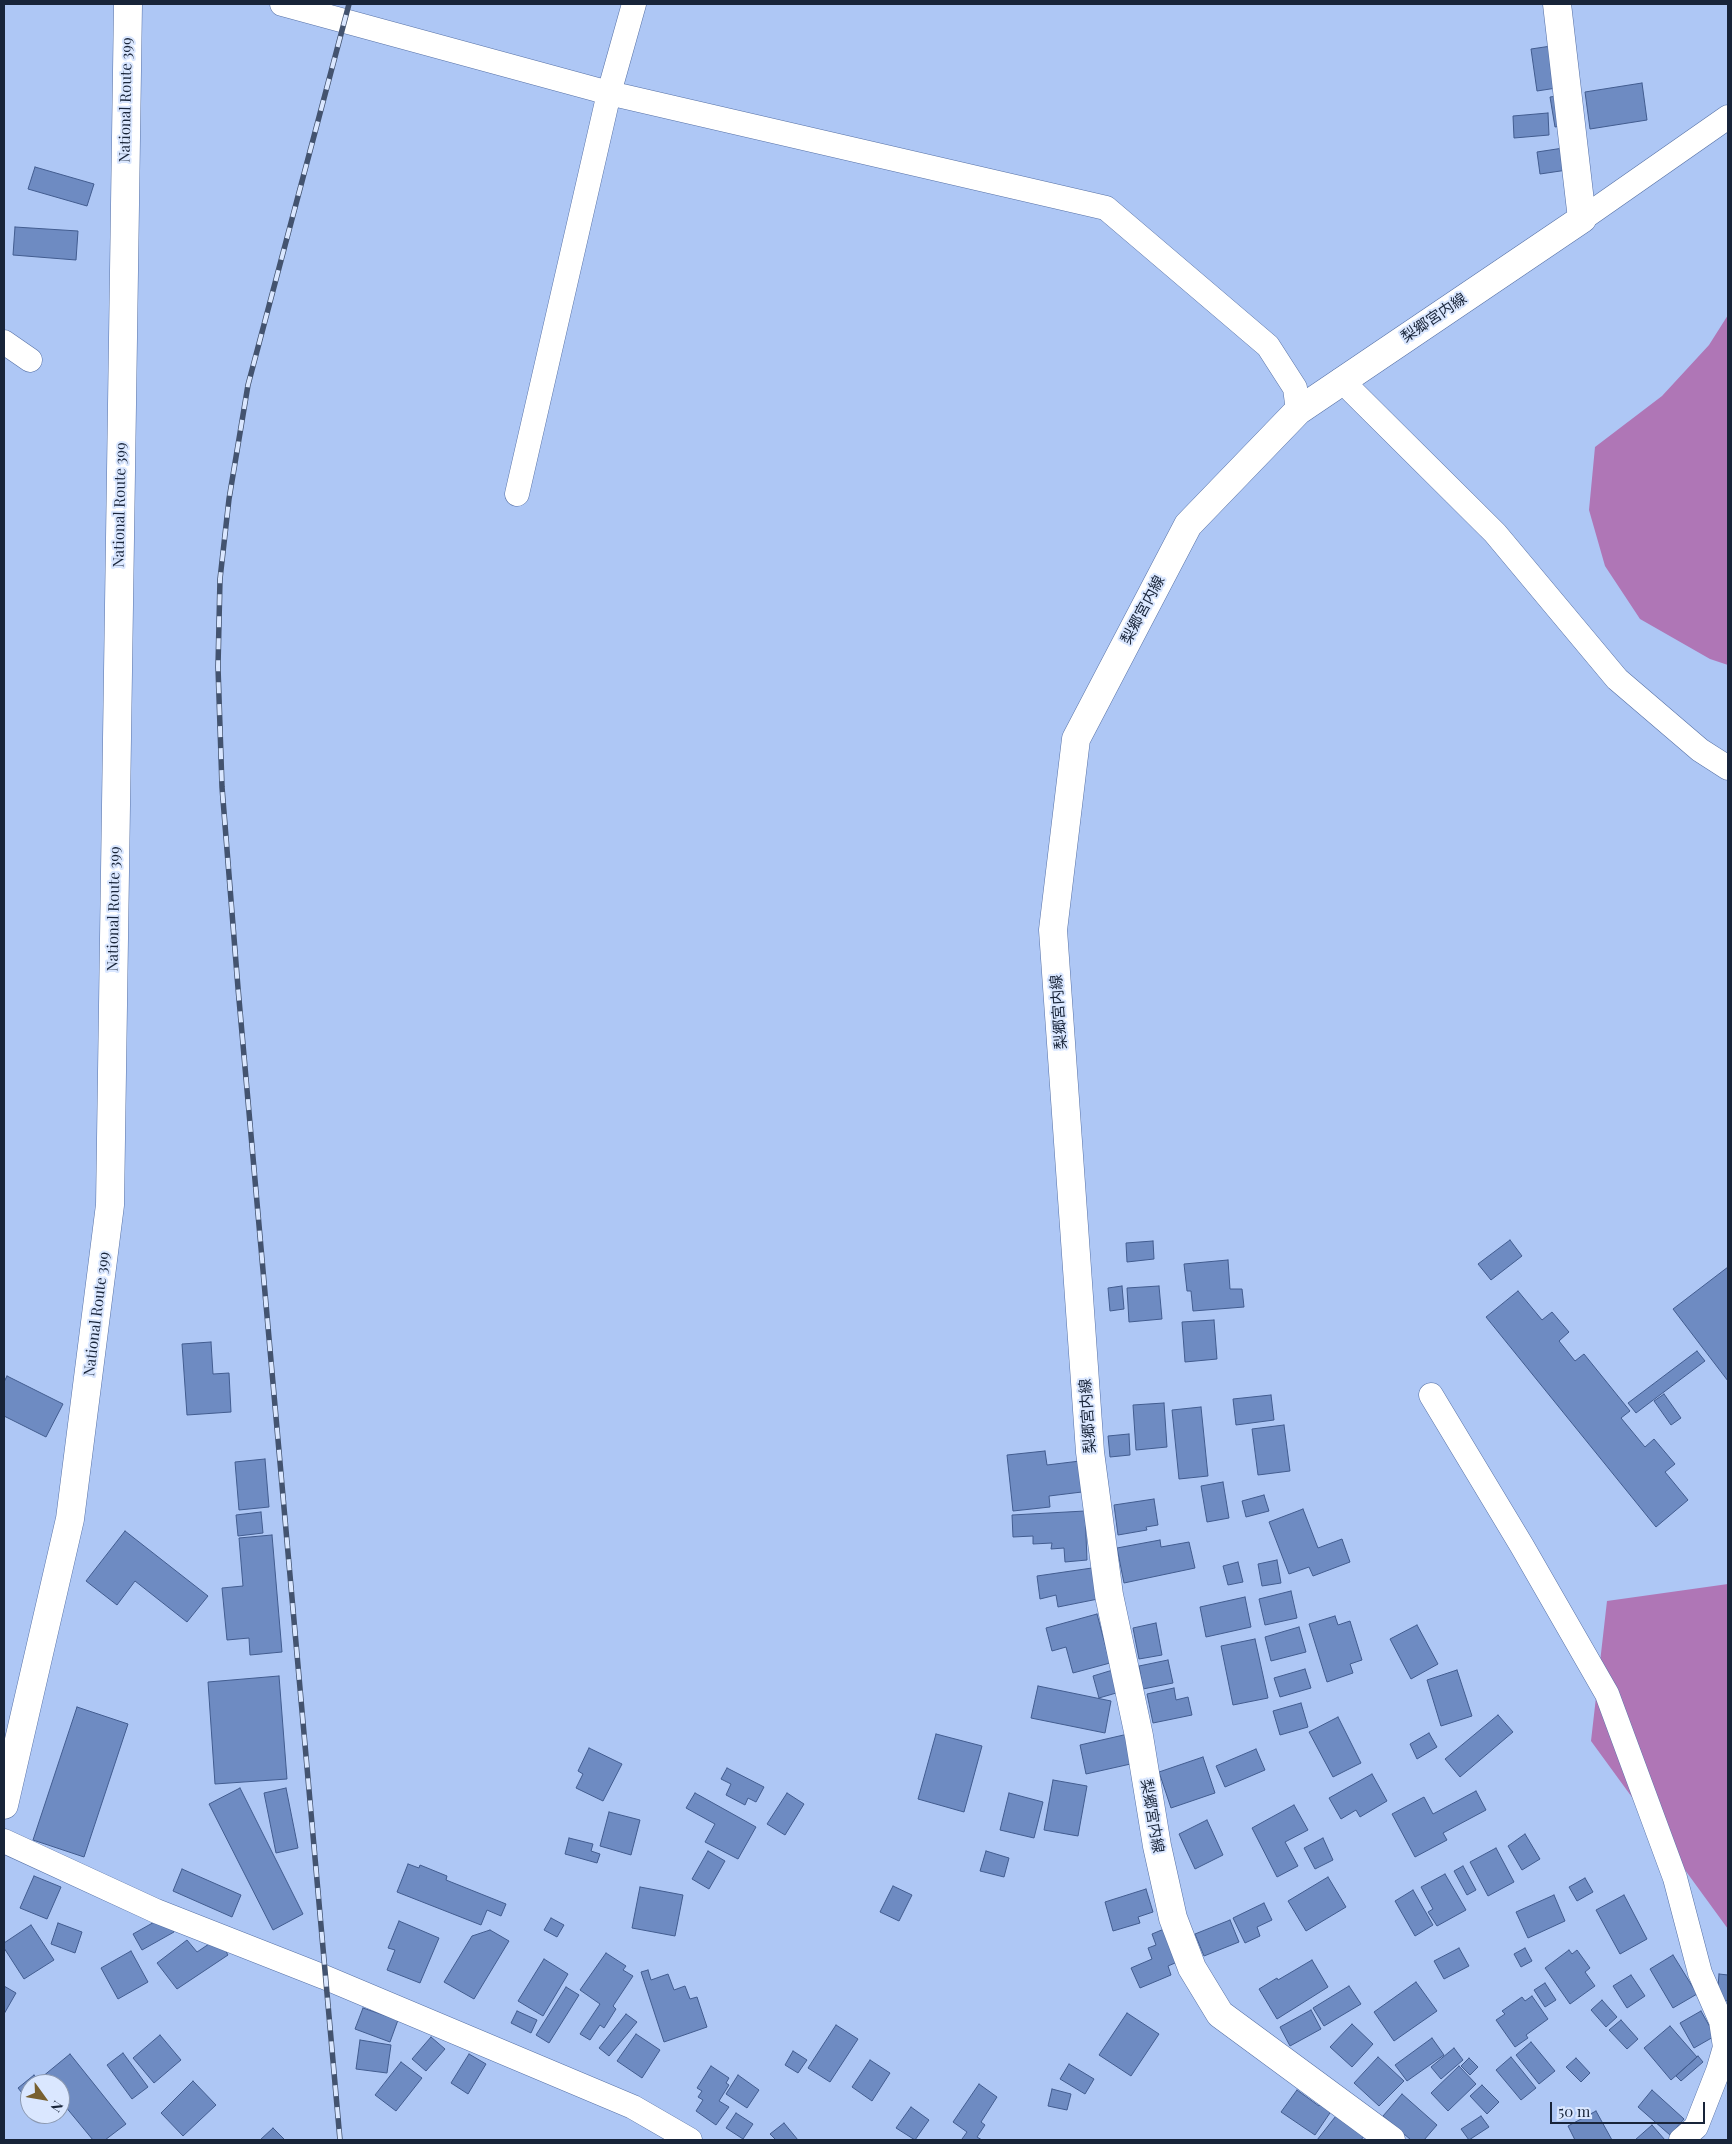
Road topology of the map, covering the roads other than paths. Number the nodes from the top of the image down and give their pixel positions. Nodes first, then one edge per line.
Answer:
1 (128, 4) edge
2 (282, 4) edge
3 (634, 4) edge
4 (1557, 4) edge
5 (609, 93) junction
6 (1728, 117) edge
7 (1582, 219) junction
8 (4, 342) edge
9 (30, 360) dead end
10 (1341, 380) junction
11 (1298, 411) junction
12 (518, 494) dead end
13 (1728, 768) edge
14 (1431, 1395) dead end
15 (4, 1805) edge
16 (4, 1841) edge
17 (1720, 2092) edge
18 (690, 2140) edge
19 (1392, 2140) edge
20 (1681, 2140) edge

1 - 15 main road, National Route 399
2 - 5 street
3 - 5 street
4 - 7 main road
5 - 11 street
5 - 12 street
6 - 7 street
7 - 10 main road, 梨郷宮内線
8 - 9 street
10 - 11 main road, 梨郷宮内線
10 - 13 street
11 - 19 main road, 梨郷宮内線
14 - 17 street
16 - 18 street
17 - 20 street

